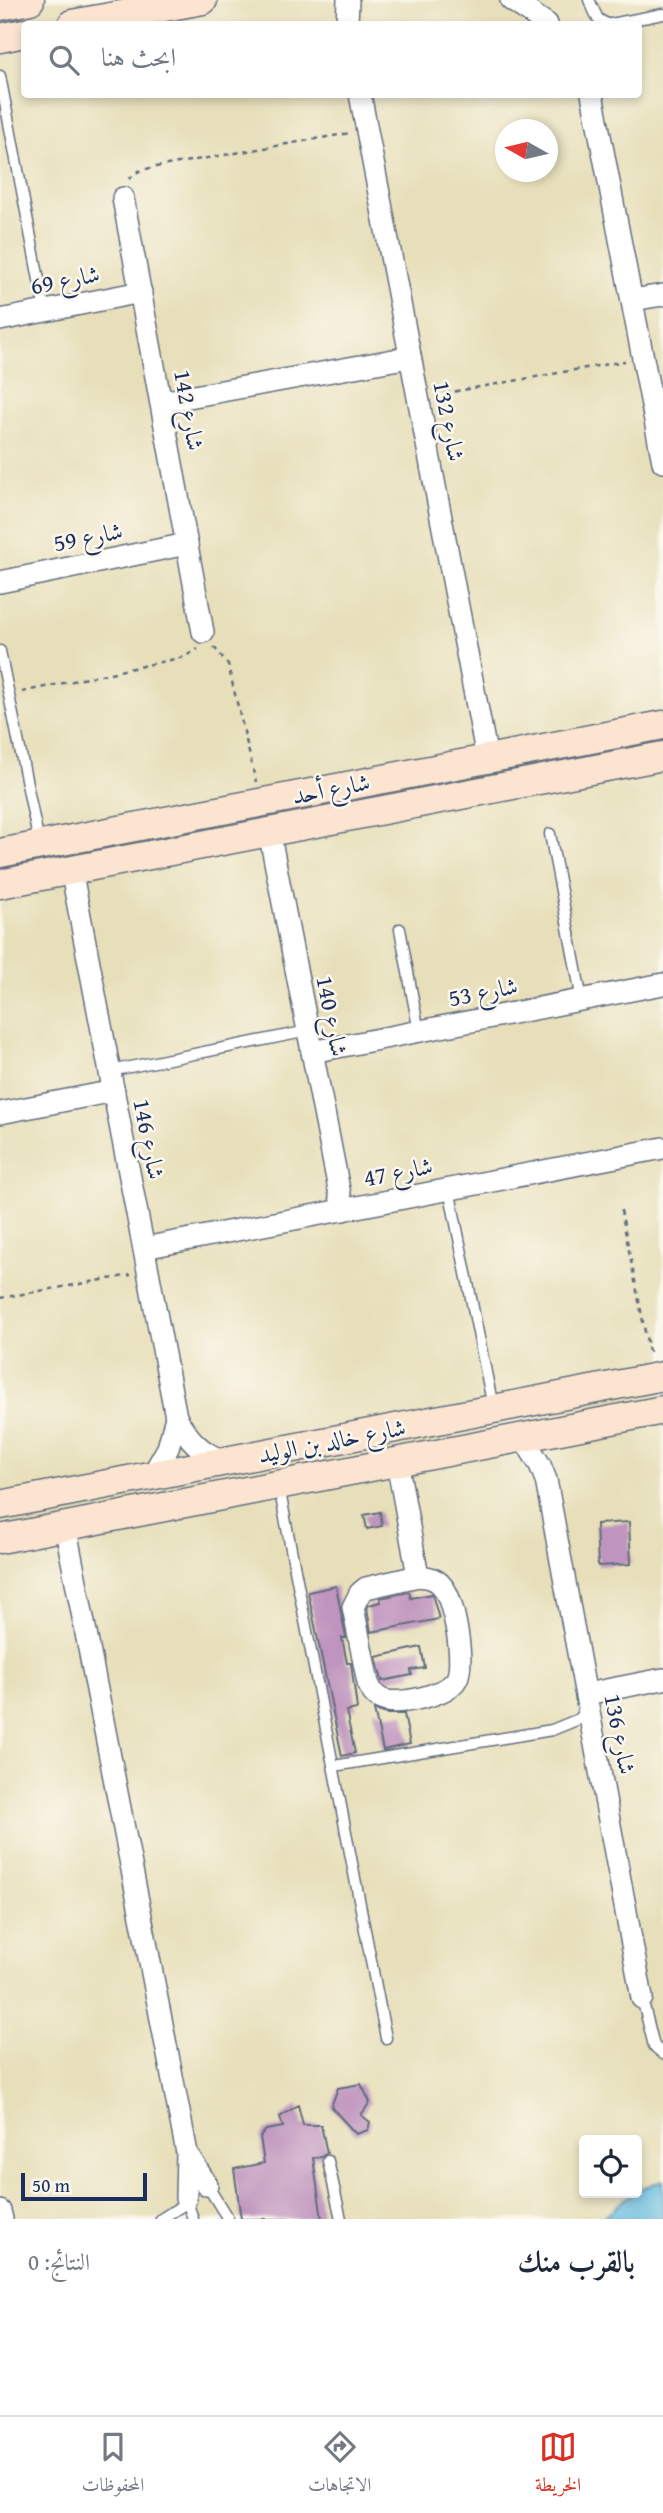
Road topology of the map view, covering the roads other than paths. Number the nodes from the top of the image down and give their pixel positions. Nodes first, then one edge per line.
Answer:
1 (30, 0) edge
2 (336, 0) edge
3 (348, 0) edge
4 (511, 0) edge
5 (589, 0) edge
6 (195, 1) edge
7 (0, 6) edge
8 (663, 14) edge
9 (88, 21) edge
10 (346, 21) edge
11 (347, 21) edge
12 (542, 21) edge
13 (602, 21) edge
14 (625, 21) edge
15 (21, 34) edge
16 (0, 38) edge
17 (0, 76) edge
18 (361, 98) edge
19 (593, 98) edge
20 (123, 198) road end
21 (141, 292) junction
22 (663, 295) edge
23 (632, 300) junction
24 (45, 311) junction
25 (0, 320) edge
26 (410, 357) junction
27 (161, 402) junction
28 (663, 462) edge
29 (187, 544) junction
30 (0, 582) edge
31 (203, 635) road end
32 (0, 651) edge
33 (663, 725) edge
34 (663, 756) edge
35 (487, 758) junction
36 (176, 819) junction
37 (269, 831) junction
38 (550, 834) dead end
39 (40, 845) junction
40 (185, 847) junction
41 (0, 853) edge
42 (71, 869) junction
43 (0, 884) edge
44 (400, 929) dead end
45 (663, 984) edge
46 (582, 1000) junction
47 (308, 1031) junction
48 (419, 1032) junction
49 (312, 1052) junction
50 (112, 1081) junction
51 (0, 1114) edge
52 (663, 1148) edge
53 (449, 1189) junction
54 (343, 1210) junction
55 (144, 1248) junction
56 (653, 1378) edge
57 (597, 1389) junction
58 (494, 1409) junction
59 (656, 1412) edge
60 (176, 1417) junction
61 (601, 1423) junction
62 (553, 1432) junction
63 (523, 1437) junction
64 (224, 1461) junction
65 (397, 1461) junction
66 (152, 1476) junction
67 (545, 1480) junction
68 (279, 1484) junction
69 (0, 1505) edge
70 (65, 1525) junction
71 (0, 1539) edge
72 (418, 1576) junction
73 (663, 1679) edge
74 (587, 1702) junction
75 (334, 1766) junction
76 (642, 1998) joint
77 (386, 2038) dead end
78 (663, 2054) edge
79 (187, 2153) junction
80 (328, 2161) dead end
81 (207, 2185) joint
82 (187, 2200) junction
83 (0, 2211) edge
84 (2, 2219) edge
85 (161, 2219) edge
86 (194, 2219) edge
87 (228, 2219) edge
88 (341, 2219) edge

1 - 7 main road
2 - 10 street
3 - 11 street
4 - 12 street
5 - 13 lane
6 - 9 main road
8 - 14 lane
15 - 16 main road
17 - 24 lane
18 - 26 street, شارع 132
19 - 23 street
20 - 21 street, شارع 142
21 - 24 street, شارع 69
21 - 27 street, شارع 142
22 - 23 street
23 - 28 street
24 - 25 street, شارع 69
26 - 27 street
26 - 35 street, شارع 132
27 - 29 street, شارع 142
29 - 30 street, شارع 59
29 - 31 street, شارع 142
32 - 39 lane
33 - 35 main road, شارع أحد
34 - 37 main road, شارع أحد
35 - 36 main road, شارع أحد
36 - 39 main road, شارع أحد
36 - 40 main road
37 - 40 main road, شارع أحد
37 - 47 street, شارع 140
38 - 46 lane
39 - 41 main road, شارع أحد
40 - 42 main road, شارع أحد
42 - 43 main road, شارع أحد
42 - 50 street, شارع 146
44 - 48 lane
45 - 46 street, شارع 53
46 - 48 street, شارع 53
47 - 49 street, شارع 140
47 - 50 lane
48 - 49 street, شارع 53
49 - 54 street, شارع 140
50 - 51 street
50 - 55 street, شارع 146
52 - 53 street, شارع 47
53 - 54 street, شارع 47
53 - 58 lane
54 - 55 street, شارع 47
55 - 60 street, شارع 146
56 - 57 main road, شارع خالد بن الوليد
56 - 59 main road
57 - 58 main road, شارع خالد بن الوليد
57 - 61 main road
58 - 64 main road, شارع خالد بن الوليد
59 - 61 main road, شارع خالد بن الوليد
60 - 64 street, شارع 146
60 - 66 street, شارع 146
61 - 62 main road, شارع خالد بن الوليد
62 - 63 main road, شارع خالد بن الوليد
62 - 67 street, شارع 136
63 - 65 main road, شارع خالد بن الوليد
63 - 67 street, شارع 136
64 - 66 main road, شارع خالد بن الوليد
65 - 68 main road, شارع خالد بن الوليد
65 - 72 street
66 - 69 main road, شارع خالد بن الوليد
67 - 74 street, شارع 136
68 - 70 main road, شارع خالد بن الوليد
68 - 75 lane
70 - 71 main road, شارع خالد بن الوليد
70 - 79 street
72 - 72 street
73 - 74 street
74 - 75 lane
74 - 76 street, شارع 136
75 - 77 lane
76 - 78 lane
79 - 81 street
79 - 82 street
80 - 88 lane
81 - 87 lane
82 - 85 lane
82 - 86 lane
83 - 84 street

